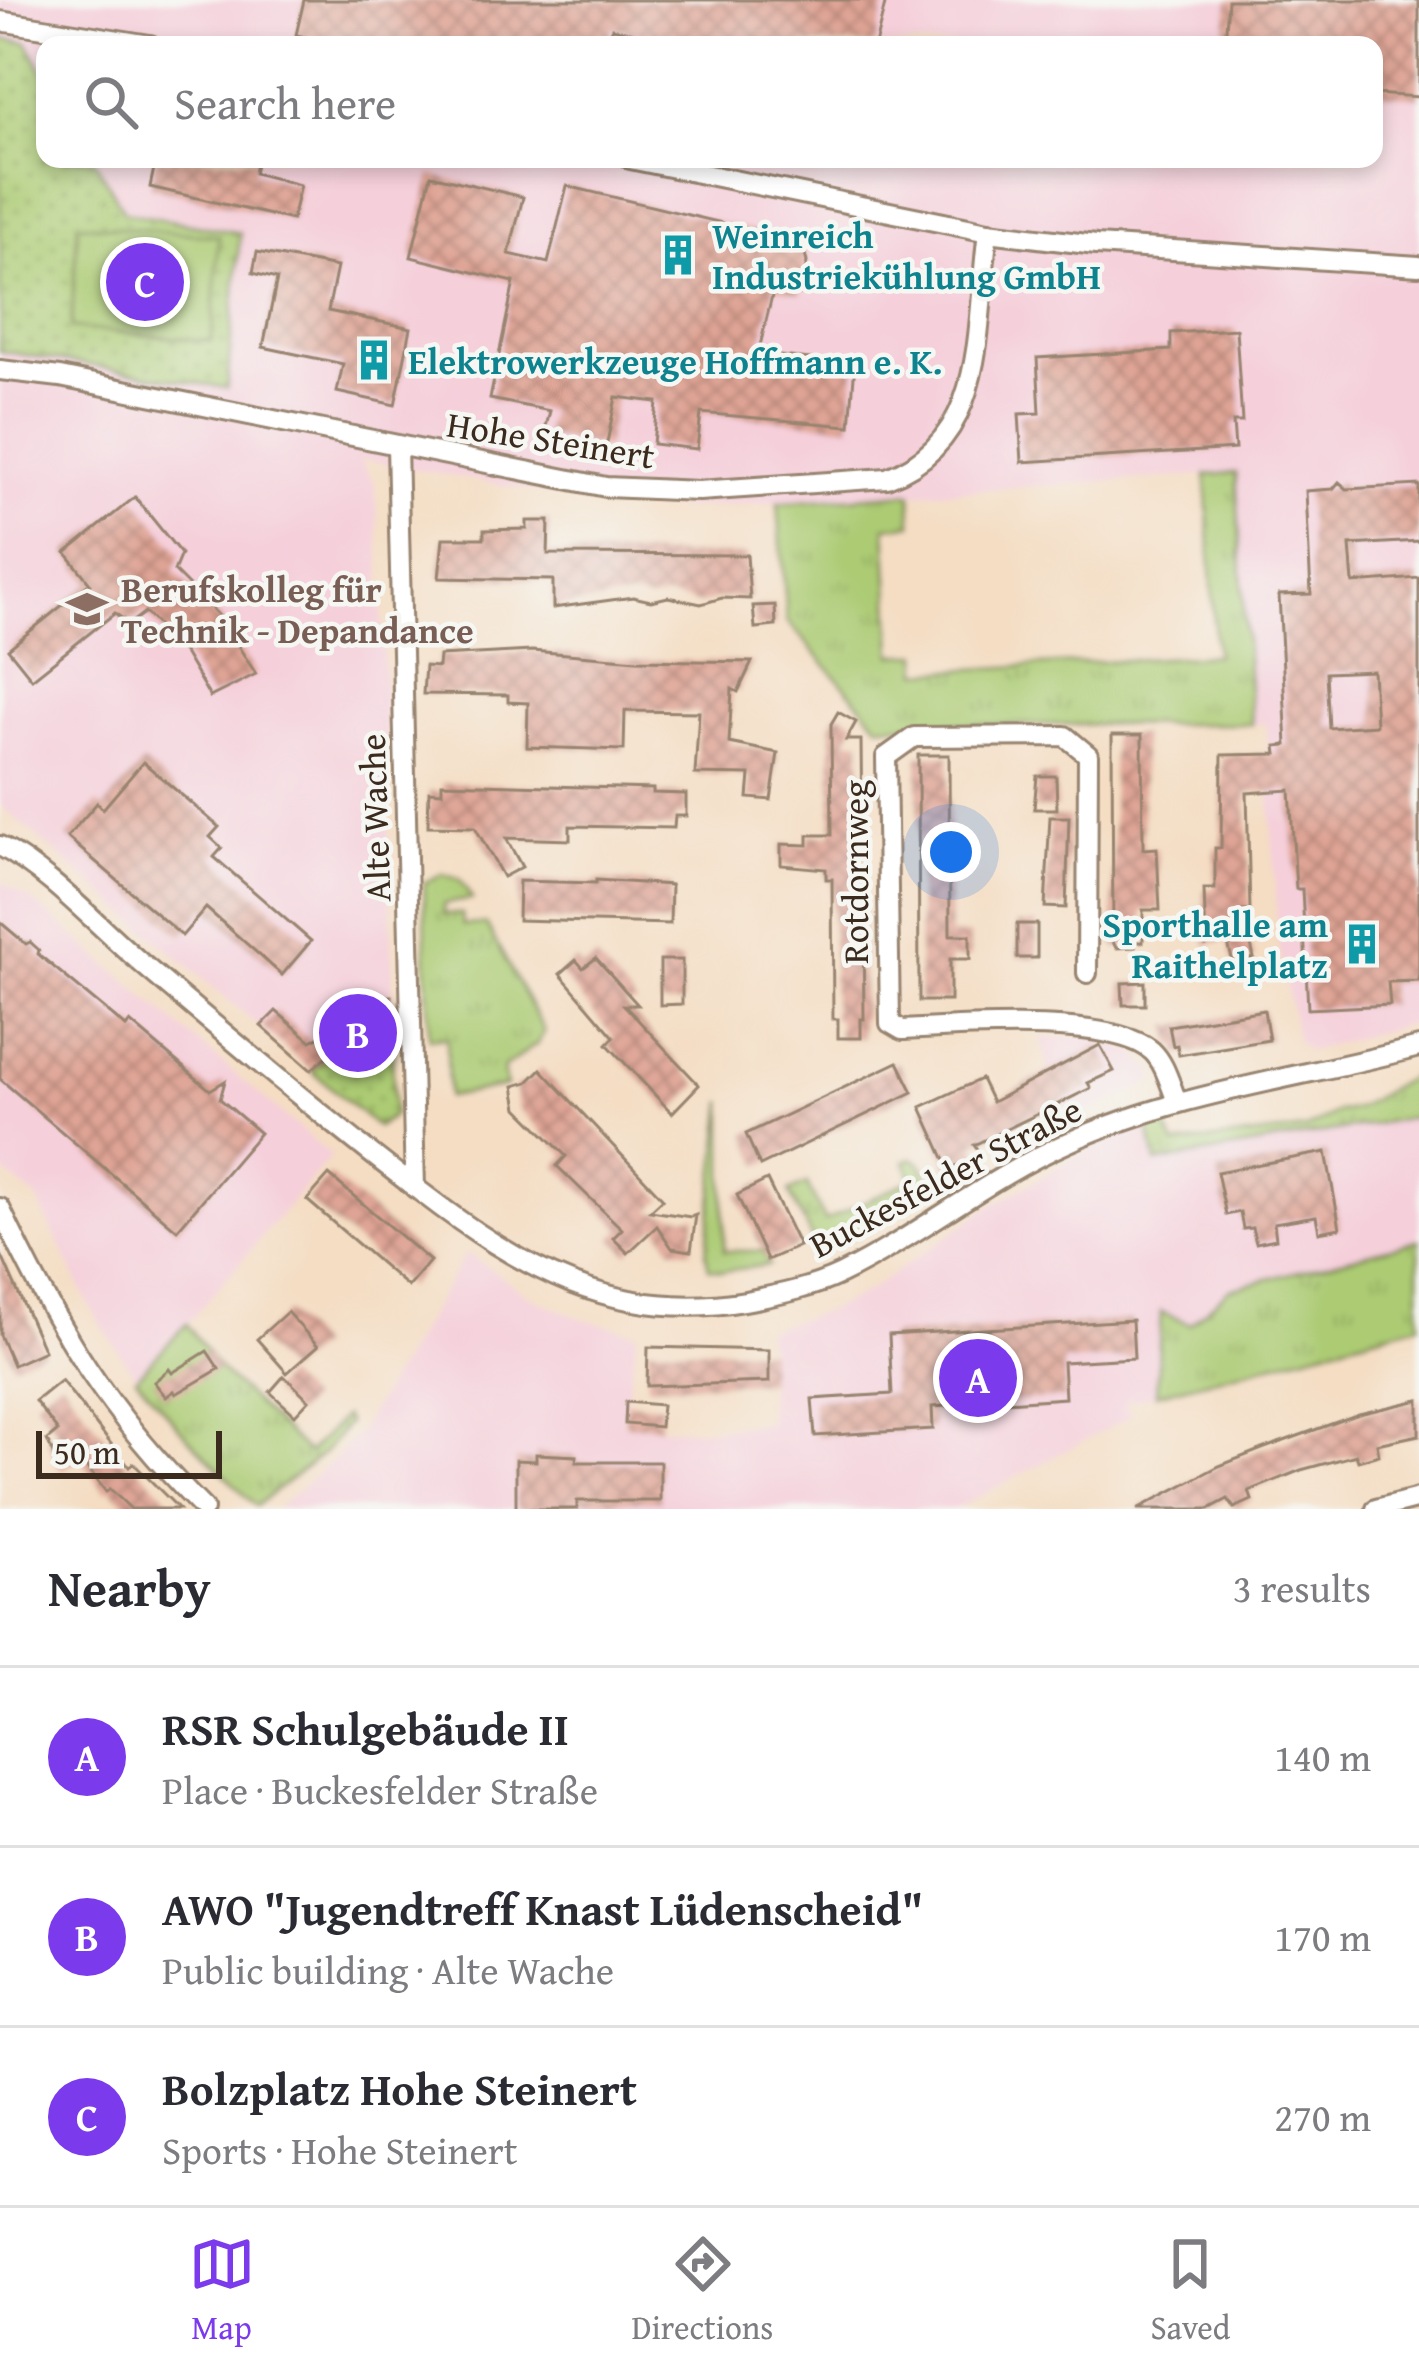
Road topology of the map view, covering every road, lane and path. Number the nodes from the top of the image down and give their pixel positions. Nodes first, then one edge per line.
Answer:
1 (0, 22) edge
2 (91, 36) edge
3 (674, 168) edge
4 (988, 232) junction
5 (1419, 266) edge
6 (0, 370) edge
7 (398, 446) junction
8 (0, 846) edge
9 (1088, 974) dead end
10 (1419, 1047) edge
11 (1177, 1101) junction
12 (415, 1188) junction
13 (0, 1208) edge
14 (1419, 1498) edge
15 (204, 1509) edge
16 (1376, 1509) edge

1 - 2 street
3 - 4 street
4 - 5 street
4 - 7 street, Hohe Steinert
6 - 7 street, Hohe Steinert
7 - 12 street, Alte Wache
8 - 12 street, Buckesfelder Straße
9 - 11 street, Rotdornweg
10 - 11 street, Buckesfelder Straße
11 - 12 street, Buckesfelder Straße
13 - 15 street
14 - 16 street

